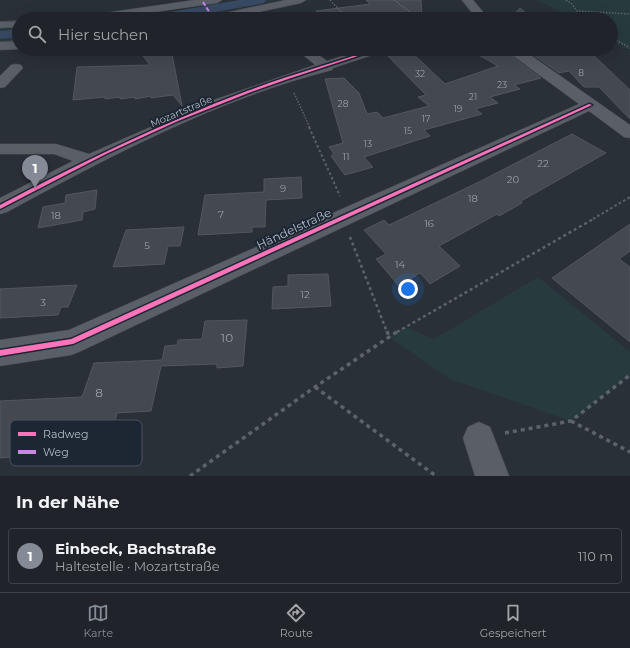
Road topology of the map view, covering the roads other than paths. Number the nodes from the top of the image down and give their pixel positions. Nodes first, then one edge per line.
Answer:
1 (217, 0) edge
2 (301, 0) edge
3 (467, 0) edge
4 (265, 8) junction
5 (133, 12) edge
6 (245, 12) edge
7 (270, 12) edge
8 (474, 12) edge
9 (12, 24) edge
10 (0, 25) edge
11 (12, 45) edge
12 (0, 46) edge
13 (312, 56) edge
14 (357, 56) edge
15 (522, 56) edge
16 (327, 67) junction
17 (16, 68) dead end
18 (0, 84) edge
19 (590, 104) junction
20 (630, 133) edge
21 (0, 150) edge
22 (90, 161) junction
23 (0, 207) edge
24 (0, 353) edge
25 (478, 438) road end
26 (492, 476) edge

1 - 5 street
2 - 4 street
3 - 8 street
4 - 6 street
4 - 7 street
9 - 10 street
11 - 12 street
13 - 16 street
14 - 16 street, Mozartstraße
15 - 19 street
16 - 22 street, Mozartstraße
17 - 18 street
19 - 20 street
19 - 24 street, Händelstraße
21 - 22 street
22 - 23 street, Mozartstraße
25 - 26 street

